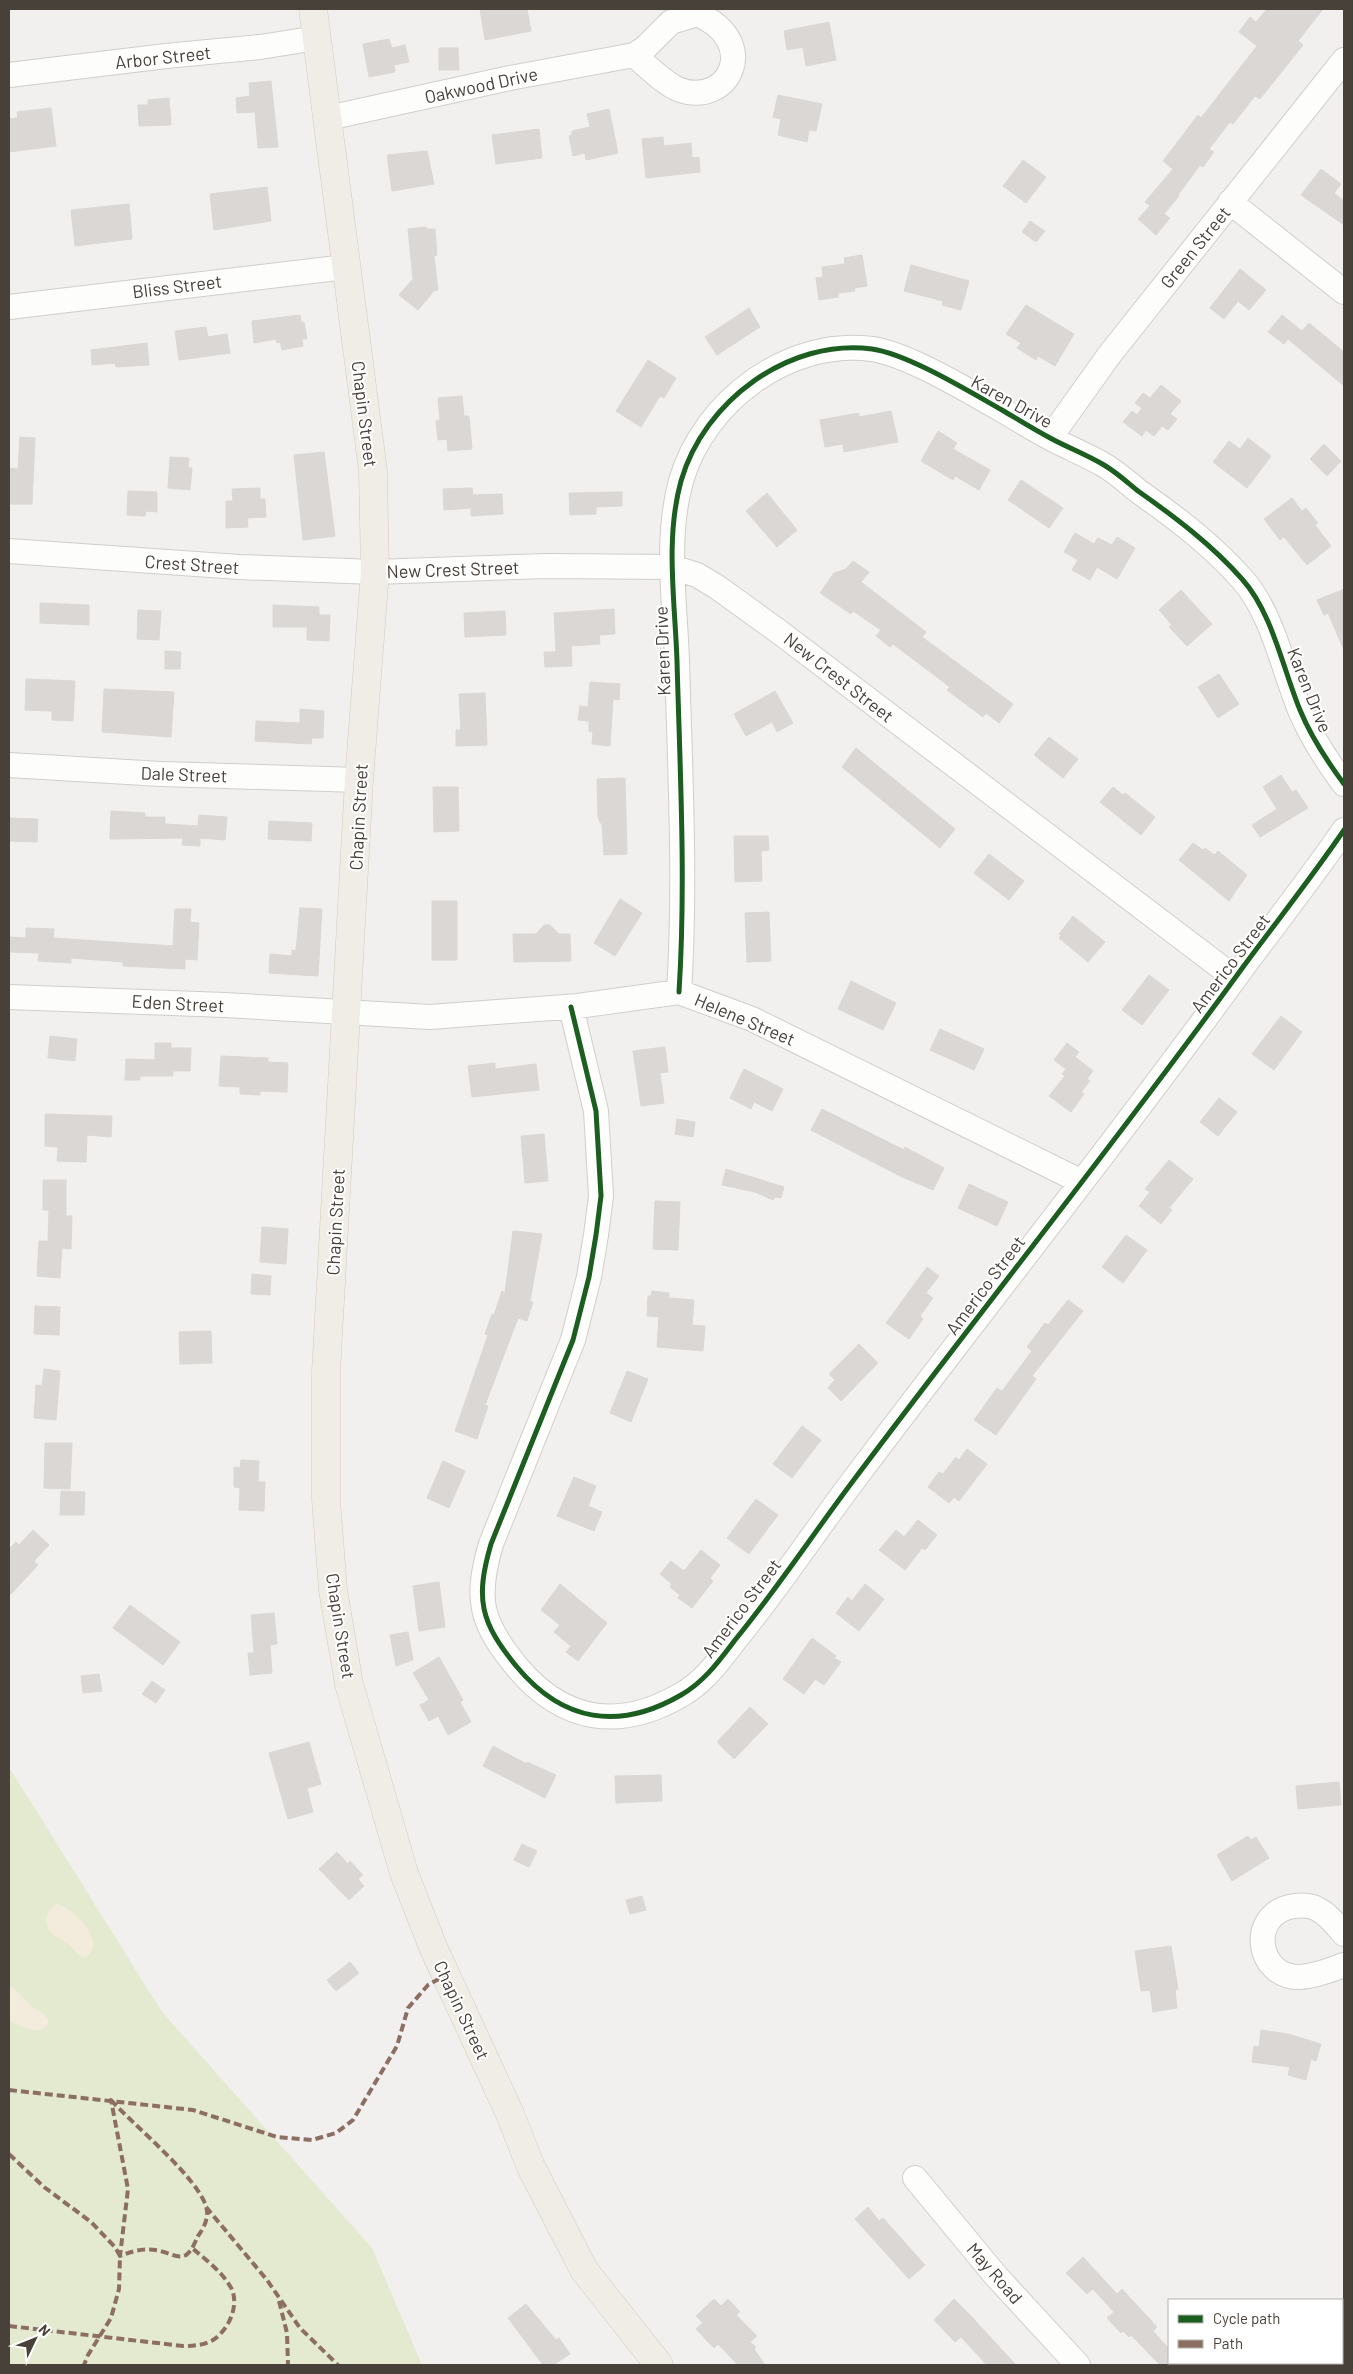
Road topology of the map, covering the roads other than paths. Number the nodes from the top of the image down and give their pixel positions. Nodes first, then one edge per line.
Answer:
1 (313, 9) edge
2 (317, 38) junction
3 (634, 55) dead end
4 (1344, 60) edge
5 (9, 75) edge
6 (328, 118) junction
7 (1230, 202) junction
8 (346, 267) junction
9 (1344, 292) edge
10 (9, 307) edge
11 (1050, 438) junction
12 (9, 551) edge
13 (672, 567) junction
14 (375, 572) junction
15 (9, 765) edge
16 (359, 780) junction
17 (1344, 784) edge
18 (1344, 830) edge
19 (1235, 978) junction
20 (679, 992) junction
21 (9, 997) edge
22 (571, 1007) junction
23 (348, 1012) junction
24 (1082, 1182) junction
25 (1344, 1934) edge
26 (1344, 1964) edge
27 (915, 2178) dead end
28 (659, 2365) edge
29 (1078, 2365) edge

1 - 2 main road, Chapin Street
2 - 5 street, Arbor Street
2 - 6 main road, Chapin Street
3 - 6 street, Oakwood Drive
4 - 7 street, Green Street
6 - 8 main road, Chapin Street
7 - 9 street
7 - 11 street, Green Street
8 - 10 street, Bliss Street
8 - 14 main road, Chapin Street
11 - 13 street, Karen Drive
11 - 17 street, Karen Drive
12 - 14 street, Crest Street
13 - 14 street, New Crest Street
13 - 19 street, New Crest Street
13 - 20 street, Karen Drive
14 - 16 main road, Chapin Street
15 - 16 street, Dale Street
16 - 23 main road, Chapin Street
18 - 19 street, Americo Street
19 - 24 street, Americo Street
20 - 22 street, Helene Street
20 - 24 street, Helene Street
21 - 23 street, Eden Street
22 - 23 street, Helene Street
22 - 24 street, Americo Street
23 - 28 main road, Chapin Street
25 - 26 street
27 - 29 street, May Road

